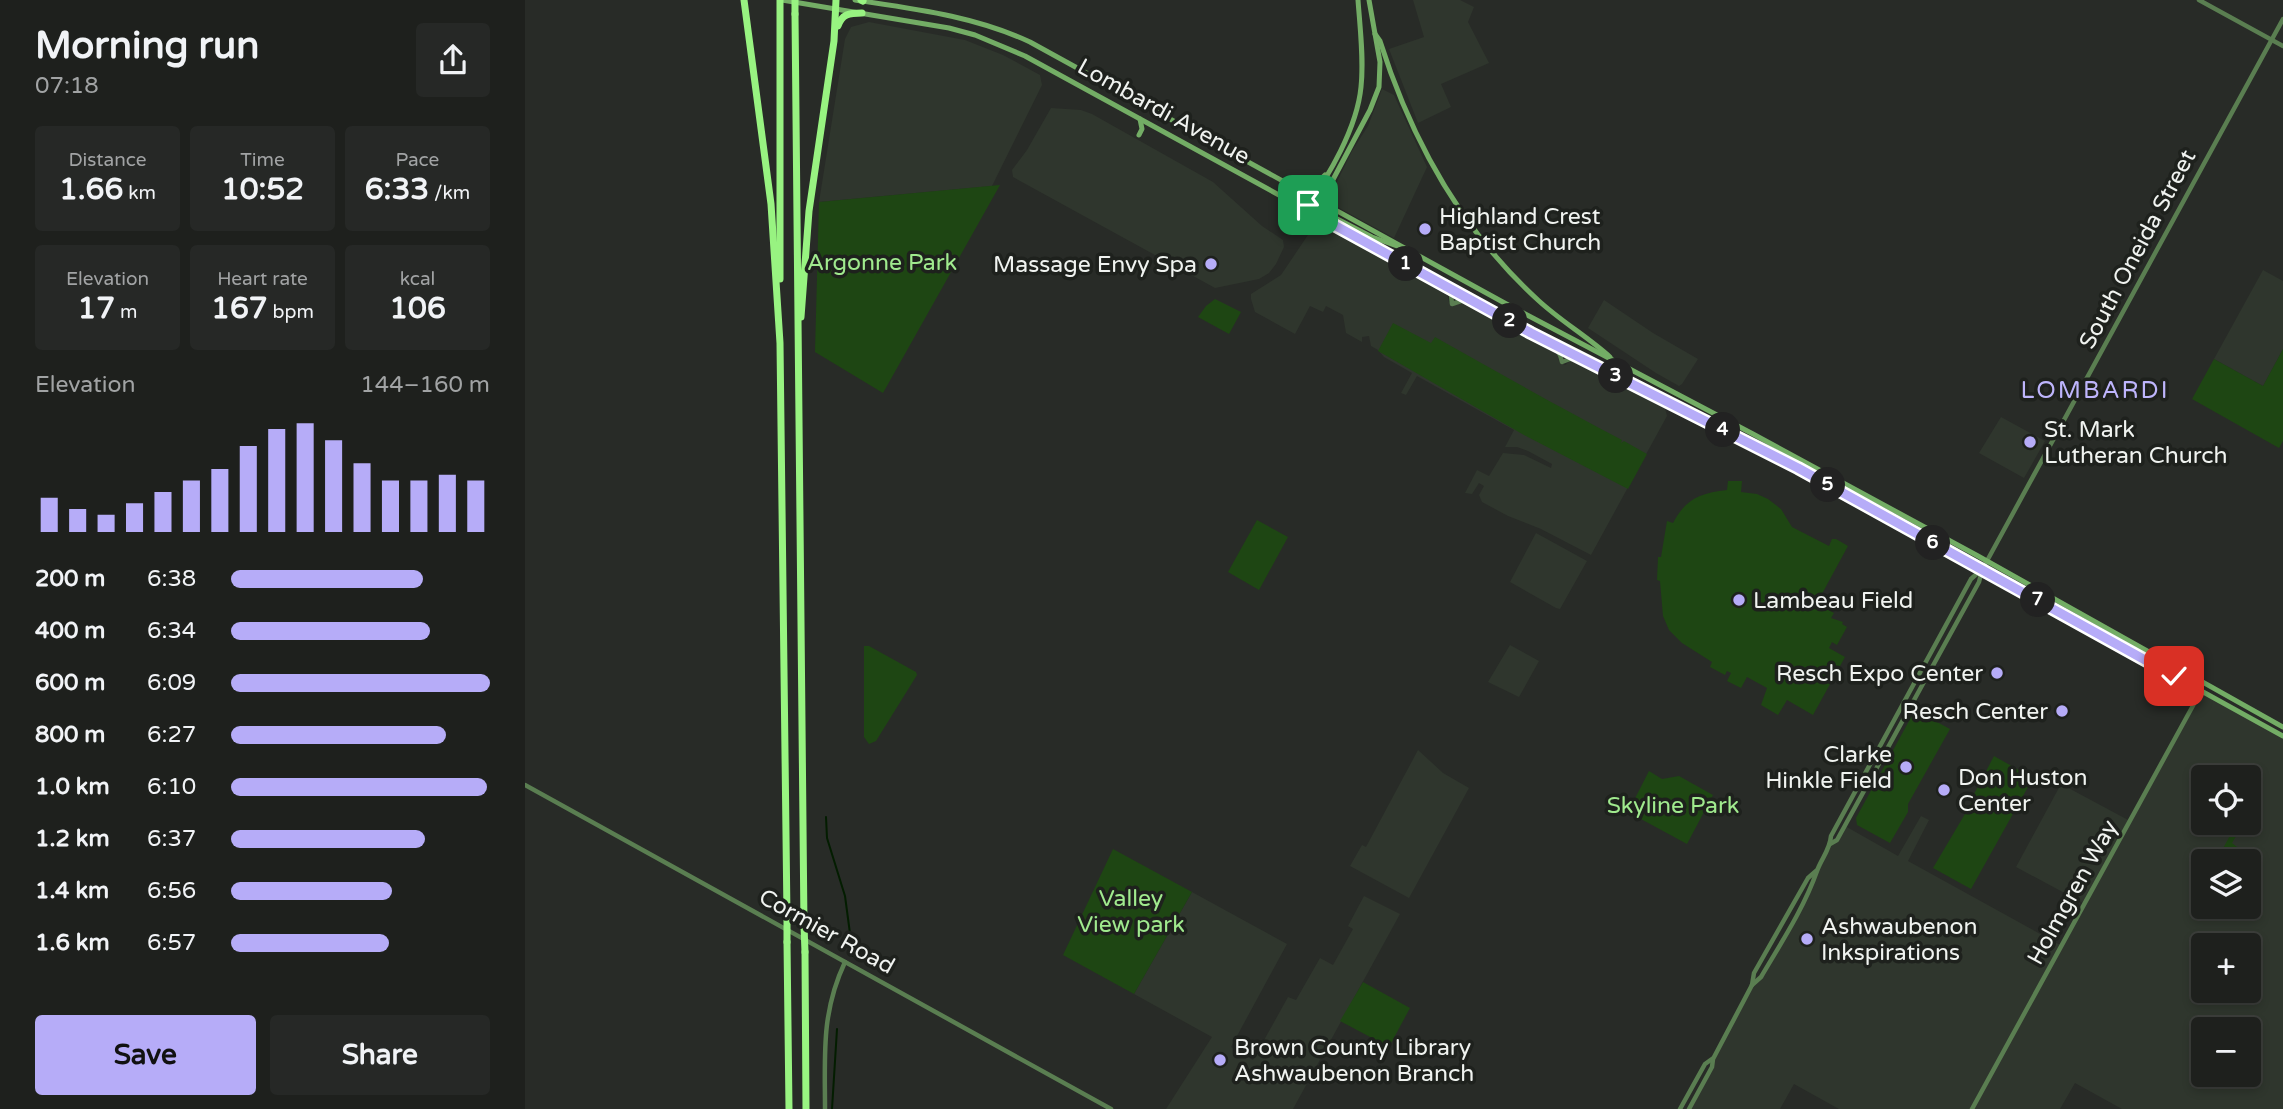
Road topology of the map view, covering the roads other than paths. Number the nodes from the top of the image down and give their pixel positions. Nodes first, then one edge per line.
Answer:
1 (744, 0) edge
2 (781, 0) edge
3 (795, 0) edge
4 (860, 0) edge
5 (1358, 0) edge
6 (1369, 0) edge
7 (2199, 0) edge
8 (836, 4) edge
9 (862, 13) junction
10 (2283, 19) edge
11 (1375, 34) junction
12 (2272, 40) junction
13 (834, 41) junction
14 (2283, 46) edge
15 (1138, 117) junction
16 (1154, 125) junction
17 (1142, 129) junction
18 (1139, 135) dead end
19 (1328, 173) junction
20 (1303, 192) junction
21 (1314, 198) junction
22 (1317, 208) junction
23 (1305, 209) junction
24 (1443, 285) junction
25 (1476, 302) junction
26 (780, 343) junction
27 (1553, 345) junction
28 (1583, 359) junction
29 (1614, 363) junction
30 (798, 384) junction
31 (1986, 561) junction
32 (1982, 570) junction
33 (2201, 691) junction
34 (2283, 727) edge
35 (2283, 736) edge
36 (525, 785) edge
37 (845, 962) junction
38 (1713, 1059) junction
39 (787, 1109) edge
40 (808, 1109) edge
41 (825, 1109) edge
42 (1111, 1109) edge
43 (1680, 1109) edge
44 (1689, 1109) edge
45 (1972, 1109) edge

1 - 26 highway
2 - 8 main road, Lombardi Avenue
2 - 26 highway
3 - 30 highway, bridge
4 - 20 main road, Lombardi Avenue
5 - 19 main road
6 - 11 main road
7 - 12 street
8 - 9 main road, Lombardi Avenue
8 - 13 highway
9 - 13 highway
9 - 15 main road, Lombardi Avenue
10 - 12 street, South Oneida Street
11 - 22 main road
11 - 29 main road
12 - 14 street
12 - 31 street, South Oneida Street
13 - 30 highway
15 - 16 main road, Lombardi Avenue
15 - 17 main road
16 - 17 main road
16 - 23 main road, Lombardi Avenue
17 - 18 main road
19 - 20 main road
19 - 21 main road
20 - 21 main road, Lombardi Avenue
21 - 22 main road, Lombardi Avenue
21 - 23 main road
22 - 23 main road
22 - 24 main road, Lombardi Avenue
22 - 29 main road, Lombardi Avenue
24 - 25 main road, Lombardi Avenue
24 - 25 street
25 - 27 main road, Lombardi Avenue
26 - 39 highway, bridge
27 - 28 main road, Lombardi Avenue
27 - 28 street
28 - 32 main road, Lombardi Avenue
29 - 31 main road, Lombardi Avenue
30 - 40 highway, bridge
31 - 32 street, South Oneida Street
31 - 34 main road, Lombardi Avenue
32 - 33 main road, Lombardi Avenue
32 - 38 street, South Oneida Street
33 - 35 main road, Lombardi Avenue
33 - 45 street, Holmgren Way
36 - 37 street, Cormier Road
37 - 41 street
37 - 42 street, Cormier Road
38 - 43 street, South Oneida Street
38 - 44 street, South Oneida Street

